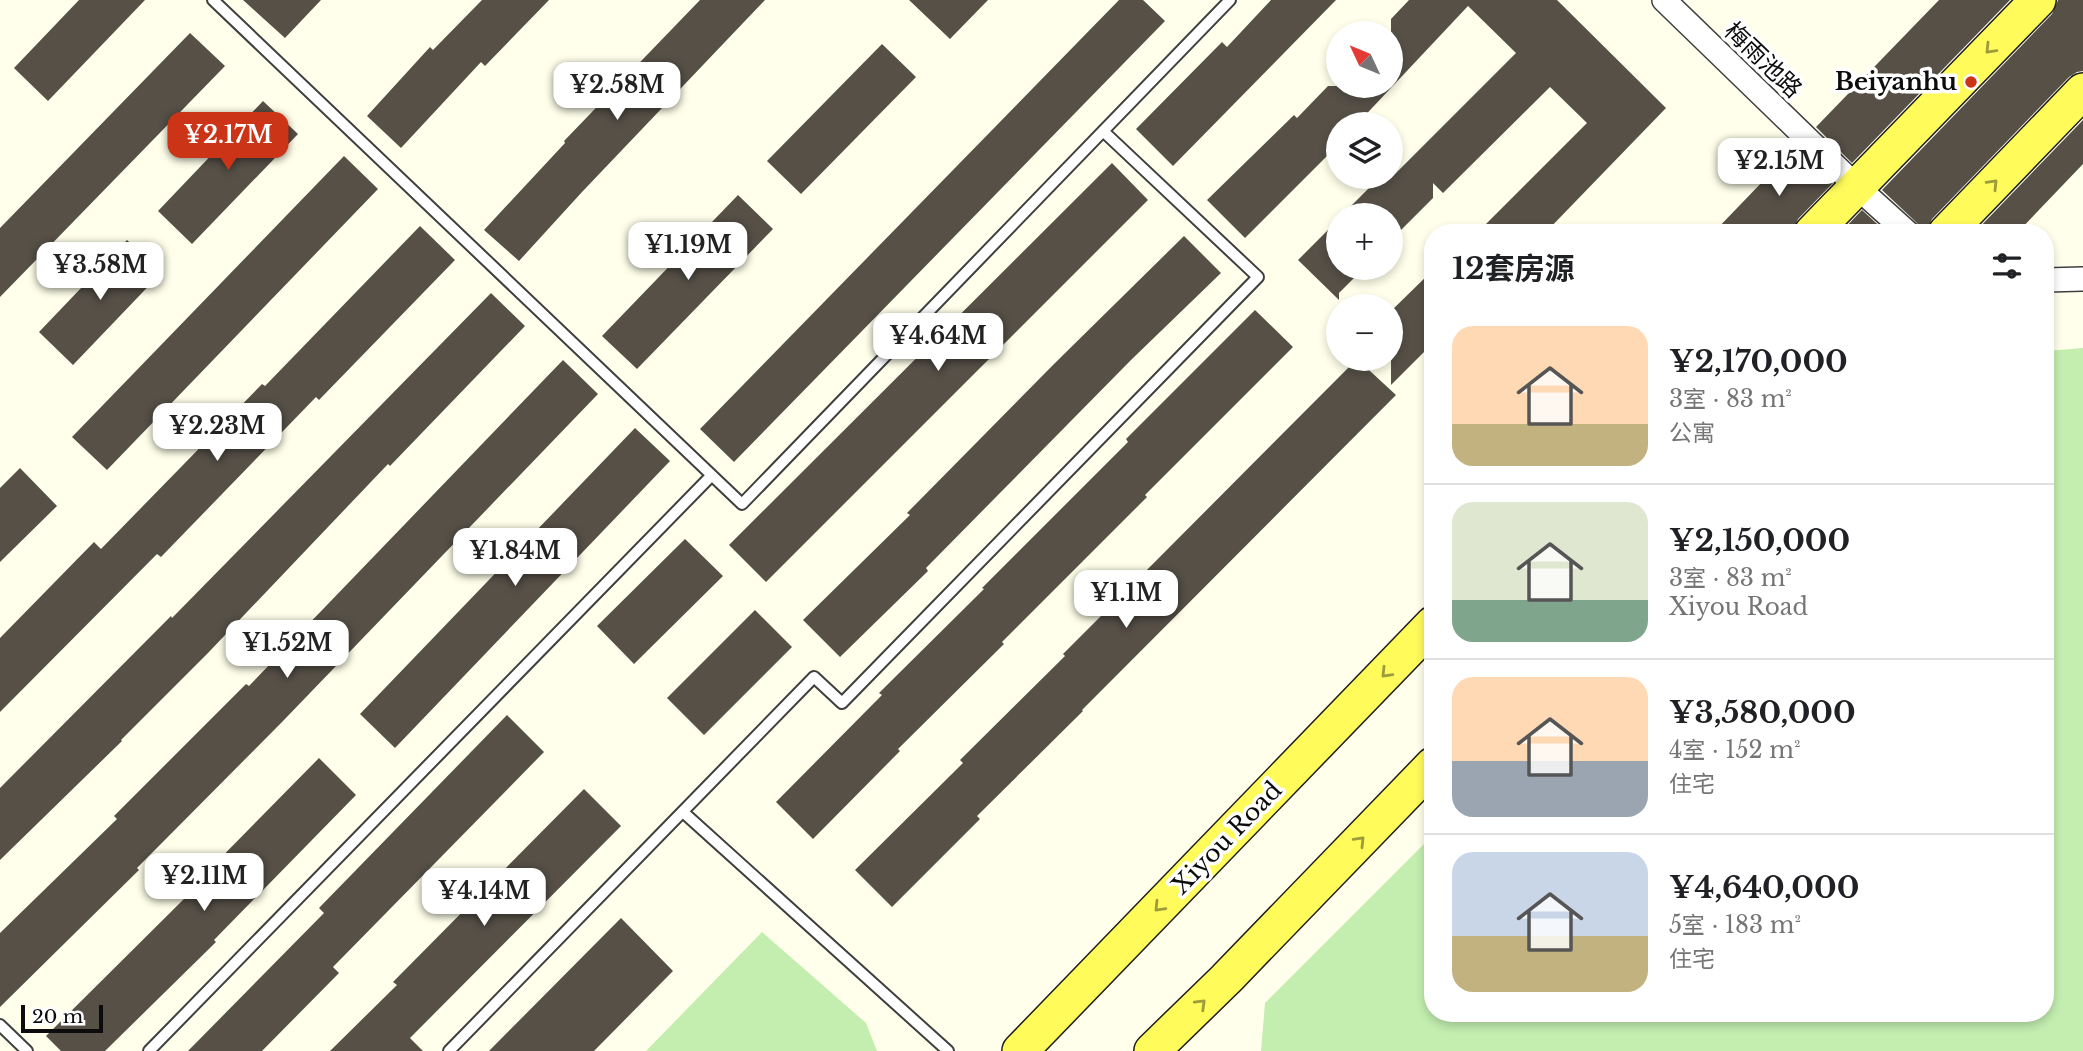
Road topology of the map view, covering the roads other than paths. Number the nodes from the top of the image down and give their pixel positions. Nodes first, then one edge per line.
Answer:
1 (213, 0) edge
2 (1230, 0) edge
3 (1664, 0) edge
4 (2038, 0) edge
5 (2083, 91) edge
6 (1103, 131) junction
7 (1857, 187) junction
8 (1821, 224) edge
9 (1898, 224) edge
10 (1955, 224) edge
11 (2083, 279) edge
12 (2054, 280) edge
13 (711, 476) junction
14 (1424, 633) edge
15 (1424, 774) edge
16 (682, 812) junction
17 (0, 1025) edge
18 (27, 1051) edge
19 (149, 1051) edge
20 (449, 1051) edge
21 (948, 1051) edge
22 (1020, 1051) edge
23 (1152, 1051) edge

1 - 13 lane
2 - 6 lane
3 - 7 street, 梅雨池路
4 -> 7 main road
10 -> 5 main road
6 - 13 lane
6 - 16 lane
7 - 8 main road
7 - 9 street, 梅雨池路
11 - 12 street
13 - 19 lane
14 -> 22 main road, Xiyou Road
23 -> 15 main road
16 - 20 lane
16 - 21 lane
17 - 18 lane

